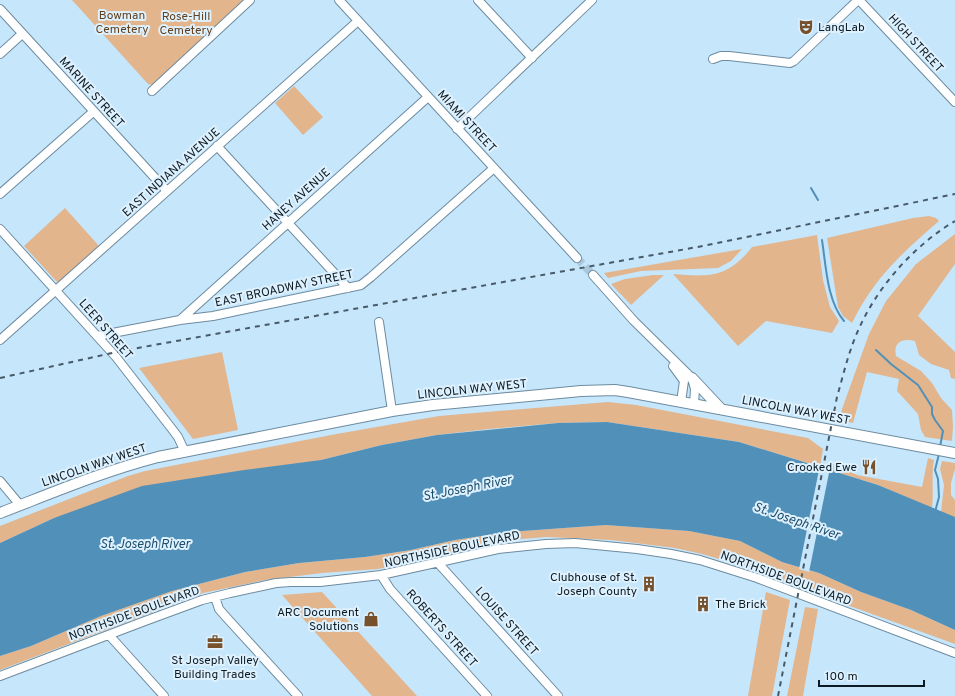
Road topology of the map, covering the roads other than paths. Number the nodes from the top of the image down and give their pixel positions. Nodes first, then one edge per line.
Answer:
1 (250, 0) edge
2 (339, 0) edge
3 (478, 0) edge
4 (592, 0) edge
5 (858, 0) edge
6 (0, 9) edge
7 (358, 20) junction
8 (22, 34) junction
9 (0, 54) edge
10 (532, 58) junction
11 (713, 59) dead end
12 (152, 91) dead end
13 (428, 97) junction
14 (955, 102) edge
15 (93, 112) junction
16 (458, 129) junction
17 (217, 146) junction
18 (494, 168) junction
19 (167, 191) junction
20 (0, 194) edge
21 (288, 222) junction
22 (0, 229) edge
23 (577, 258) tunnel mouth
24 (593, 275) tunnel mouth
25 (348, 288) junction
26 (56, 290) junction
27 (180, 320) junction
28 (380, 322) dead end
29 (97, 336) junction
30 (0, 340) edge
31 (663, 350) junction
32 (692, 378) junction
33 (681, 402) junction
34 (694, 404) junction
35 (720, 409) junction
36 (392, 411) junction
37 (185, 452) junction
38 (951, 452) edge
39 (0, 481) edge
40 (20, 505) junction
41 (0, 513) edge
42 (438, 563) junction
43 (381, 575) junction
44 (215, 597) junction
45 (109, 635) junction
46 (955, 653) edge
47 (0, 676) edge
48 (164, 696) edge
49 (298, 696) edge
50 (487, 696) edge
51 (558, 696) edge

1 - 12 street
2 - 7 street, MIAMI STREET
3 - 10 street
4 - 10 street
5 - 11 street
5 - 14 street, HIGH STREET
6 - 8 street, MARINE STREET
7 - 13 street, MIAMI STREET
7 - 17 street, EAST INDIANA AVENUE
8 - 9 street
8 - 15 street, MARINE STREET
10 - 16 street
13 - 16 street, MIAMI STREET
13 - 21 street, HANEY AVENUE
15 - 19 street, MARINE STREET
15 - 20 street
16 - 18 street, MIAMI STREET
17 - 19 street, EAST INDIANA AVENUE
17 - 21 street
18 - 23 street, MIAMI STREET
18 - 25 street, EAST BROADWAY STREET
19 - 26 street, EAST INDIANA AVENUE
21 - 25 street
21 - 27 street, HANEY AVENUE
22 - 26 street, LEER STREET
24 - 31 street
25 - 27 street, EAST BROADWAY STREET
26 - 29 street, LEER STREET
26 - 30 street, EAST INDIANA AVENUE
27 - 29 street, EAST BROADWAY STREET
28 - 36 street
29 - 37 street, LEER STREET
31 - 32 street
31 - 33 street
32 - 34 street
32 - 35 main road
33 - 34 main road, LINCOLN WAY WEST
33 - 36 main road, LINCOLN WAY WEST
34 - 35 main road, LINCOLN WAY WEST
35 - 38 main road, LINCOLN WAY WEST
36 - 37 main road, LINCOLN WAY WEST
37 - 40 main road, LINCOLN WAY WEST
39 - 40 street
40 - 41 main road, LINCOLN WAY WEST
42 - 43 street, NORTHSIDE BOULEVARD
42 - 46 street, NORTHSIDE BOULEVARD
42 - 51 street, LOUISE STREET
43 - 44 street, NORTHSIDE BOULEVARD
43 - 50 street, ROBERTS STREET
44 - 45 street, NORTHSIDE BOULEVARD
44 - 49 street
45 - 47 street, NORTHSIDE BOULEVARD
45 - 48 street

